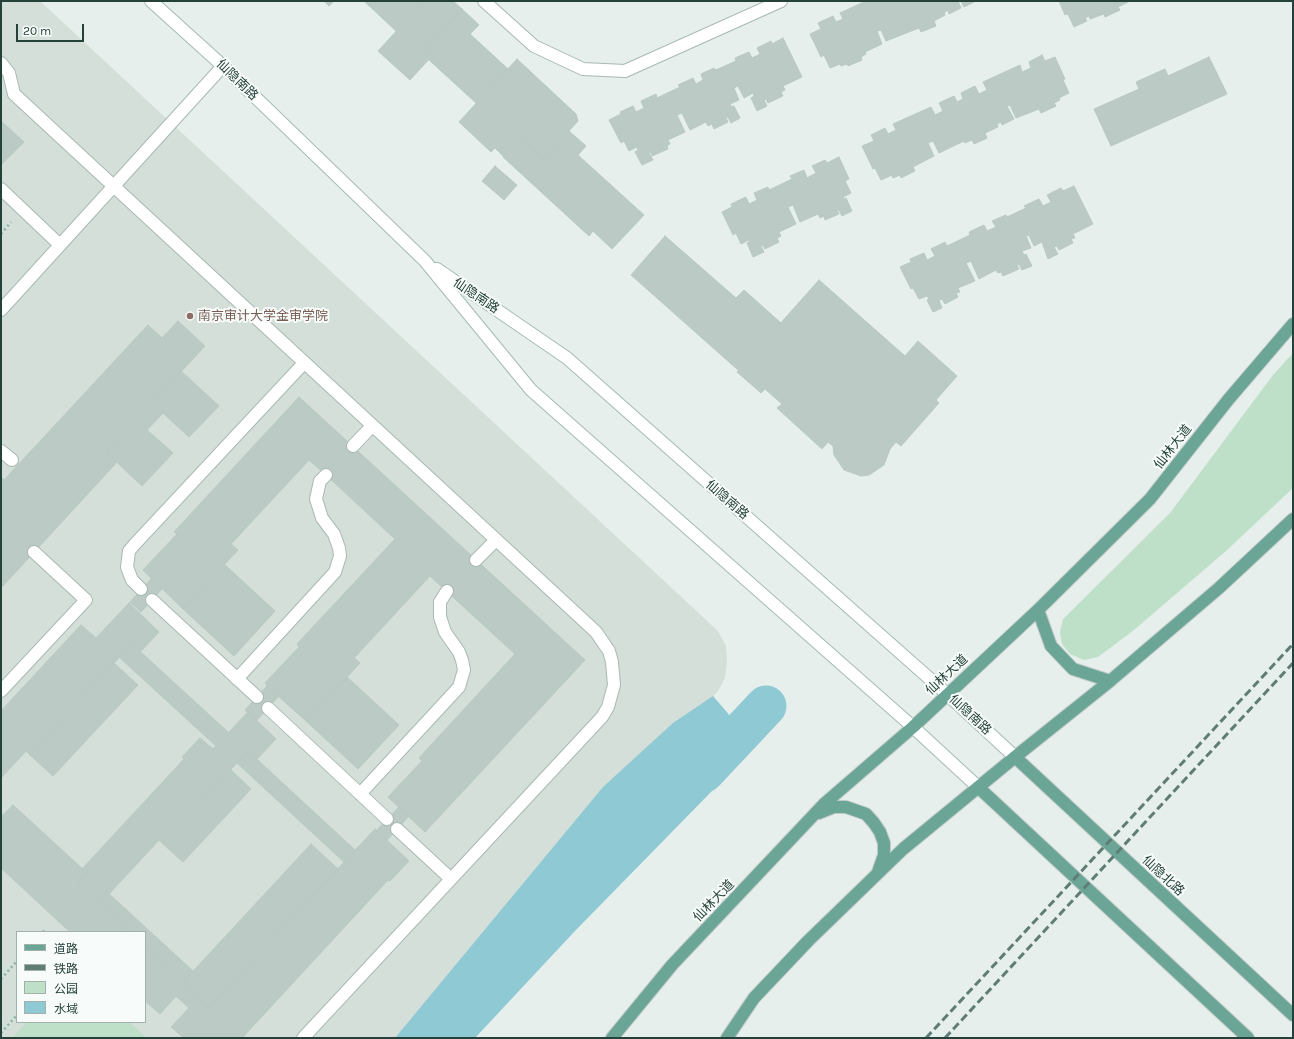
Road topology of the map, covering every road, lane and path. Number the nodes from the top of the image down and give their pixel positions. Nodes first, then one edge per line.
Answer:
1 (151, 1) edge
2 (484, 1) edge
3 (781, 1) edge
4 (1, 63) edge
5 (223, 66) junction
6 (113, 187) junction
7 (1, 189) edge
8 (60, 245) junction
9 (425, 261) junction
10 (1, 310) edge
11 (1293, 324) edge
12 (304, 363) junction
13 (372, 426) junction
14 (353, 446) dead end
15 (1, 451) edge
16 (12, 460) dead end
17 (326, 475) dead end
18 (1293, 519) edge
19 (496, 540) junction
20 (34, 552) dead end
21 (476, 560) dead end
22 (142, 589) dead end
23 (447, 591) dead end
24 (152, 600) dead end
25 (1038, 610) junction
26 (237, 679) junction
27 (1110, 681) junction
28 (1, 691) edge
29 (947, 694) junction
30 (257, 697) dead end
31 (268, 708) dead end
32 (913, 727) junction
33 (1015, 757) junction
34 (978, 787) junction
35 (360, 794) junction
36 (814, 815) junction
37 (387, 819) dead end
38 (397, 829) dead end
39 (875, 876) junction
40 (451, 879) junction
41 (46, 928) dead end
42 (44, 931) edge
43 (16, 962) edge
44 (1, 979) edge
45 (16, 1015) edge
46 (1293, 1015) edge
47 (1, 1032) edge
48 (303, 1038) edge
49 (612, 1038) edge
50 (727, 1038) edge
51 (1248, 1038) edge

1 - 5 street, 仙隐南路
2 - 3 street
4 - 6 street
5 - 6 street
5 - 9 street, 仙隐南路
6 - 8 street
6 - 12 street
7 - 8 street
8 - 10 street
9 - 29 street, 仙隐南路
9 - 32 street, 仙隐南路
11 - 25 main road, 仙林大道
12 - 13 street
12 - 22 street
13 - 14 street
13 - 19 street
15 - 16 street
17 - 26 street
18 - 27 main road
19 - 21 street
19 - 40 street
20 - 28 street
23 - 35 street
24 - 26 street
25 - 27 main road
25 - 29 main road, 仙林大道
26 - 30 street
27 - 33 main road
29 - 32 main road, 仙林大道
29 - 33 street, 仙隐南路
31 - 35 street
32 - 34 street, 仙隐南路
32 - 36 main road, 仙林大道
33 - 34 main road
33 - 46 main road, 仙隐北路
34 - 39 main road
34 - 51 main road
35 - 37 street
36 - 39 main road
36 - 49 main road, 仙林大道
38 - 40 street
39 - 50 main road
40 - 48 street
41 - 42 path
43 - 44 path
45 - 47 path

